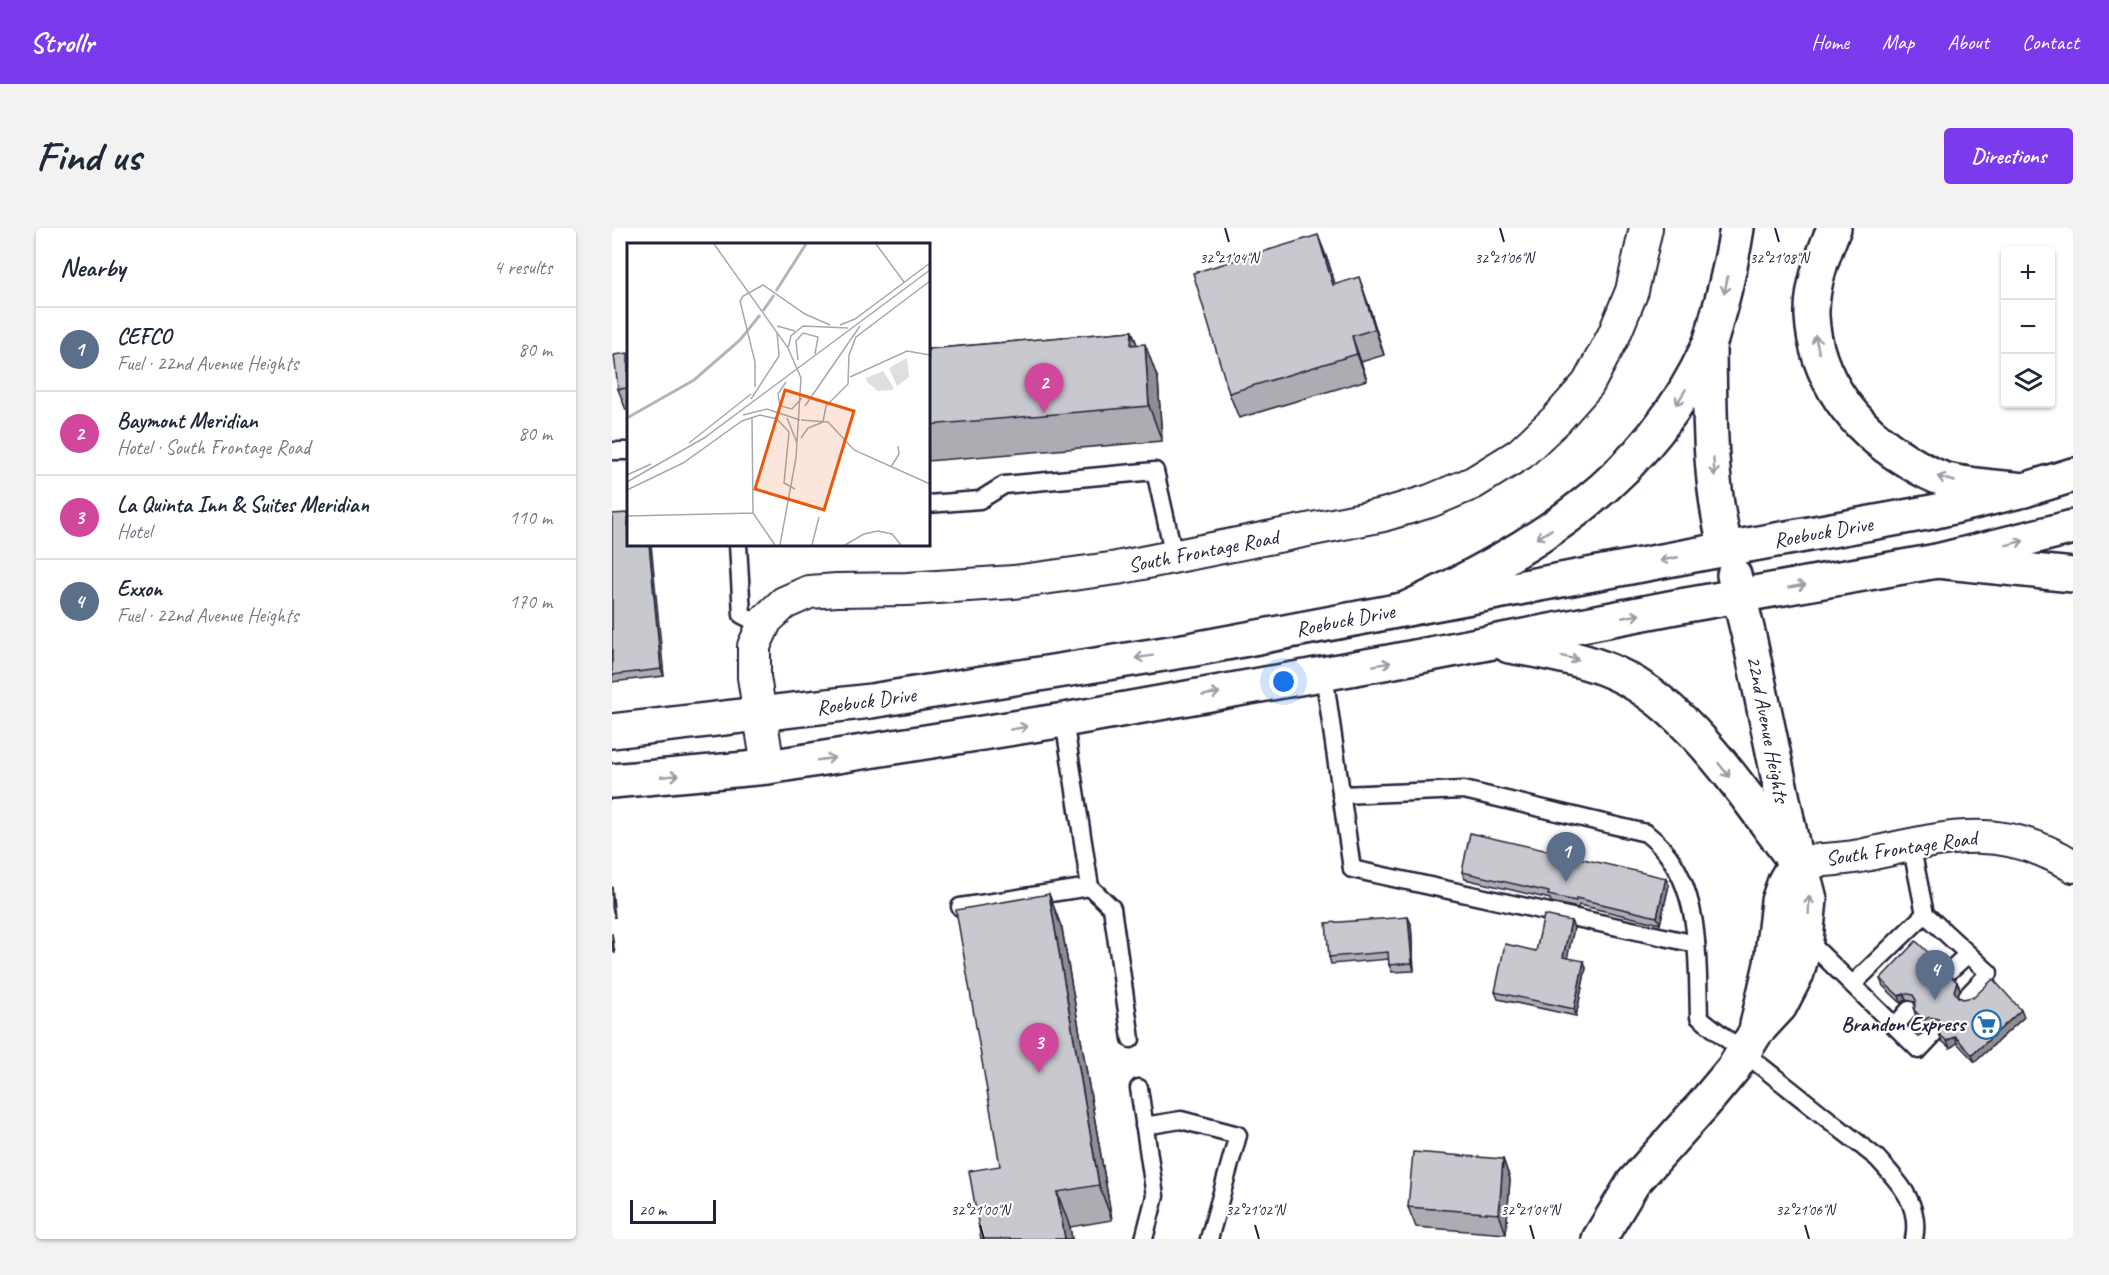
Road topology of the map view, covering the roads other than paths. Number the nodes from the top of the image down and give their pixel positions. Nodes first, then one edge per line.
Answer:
1 (1646, 228) edge
2 (1737, 228) edge
3 (1834, 228) edge
4 (1709, 346) junction
5 (2073, 475) edge
6 (2024, 490) junction
7 (930, 504) edge
8 (2073, 527) edge
9 (738, 546) edge
10 (1726, 549) junction
11 (1174, 556) junction
12 (1937, 561) junction
13 (2073, 575) edge
14 (1739, 596) junction
15 (1406, 609) junction
16 (763, 626) junction
17 (1492, 643) junction
18 (1324, 674) junction
19 (760, 715) junction
20 (1064, 720) junction
21 (612, 731) edge
22 (768, 767) junction
23 (612, 781) edge
24 (1341, 795) junction
25 (1911, 844) junction
26 (1796, 862) junction
27 (2073, 866) edge
28 (1090, 887) junction
29 (960, 907) edge
30 (1925, 914) junction
31 (1806, 939) junction
32 (1696, 944) junction
33 (1968, 954) junction
34 (1946, 974) edge
35 (1853, 984) junction
36 (1967, 996) edge
37 (1909, 1010) dead end
38 (1895, 1026) junction
39 (1934, 1034) dead end
40 (1131, 1040) dead end
41 (1749, 1043) junction
42 (1138, 1088) dead end
43 (1144, 1126) junction
44 (1144, 1239) edge
45 (1209, 1239) edge
46 (1599, 1239) edge
47 (1914, 1239) edge

1 - 11 street, South Frontage Road
2 -> 4 main road
6 -> 3 main road
4 -> 10 main road, 22nd Avenue Heights
4 -> 15 main road
5 - 6 main road, Roebuck Drive
6 - 10 main road, Roebuck Drive
7 - 11 lane
12 -> 8 main road
9 - 16 lane
10 - 14 main road, 22nd Avenue Heights
10 -> 15 main road, Roebuck Drive
11 - 16 street, South Frontage Road
12 - 13 main road
14 -> 12 main road
17 -> 14 main road
14 - 26 main road, 22nd Avenue Heights
15 -> 19 main road, Roebuck Drive
16 - 19 street, South Frontage Road
18 -> 17 main road
17 -> 26 main road
20 -> 18 main road
18 - 24 lane
19 - 21 main road, Roebuck Drive
19 - 22 street, South Frontage Road
22 -> 20 main road
20 - 28 lane
23 -> 22 main road
24 - 32 lane
24 - 32 lane
25 - 26 street, South Frontage Road
25 - 27 street, South Frontage Road
25 - 30 lane
31 -> 26 main road, 22nd Avenue Heights
26 - 41 main road, 22nd Avenue Heights
28 - 29 lane
28 - 40 lane
30 - 33 lane
30 - 35 lane
31 - 35 lane
31 - 41 main road, 22nd Avenue Heights
32 - 41 lane
33 - 34 lane
33 - 36 lane
35 - 38 lane
37 - 38 lane
38 - 39 lane
41 - 46 main road, 22nd Avenue Heights
41 - 47 lane
42 - 43 lane
43 - 44 lane
43 - 45 lane

